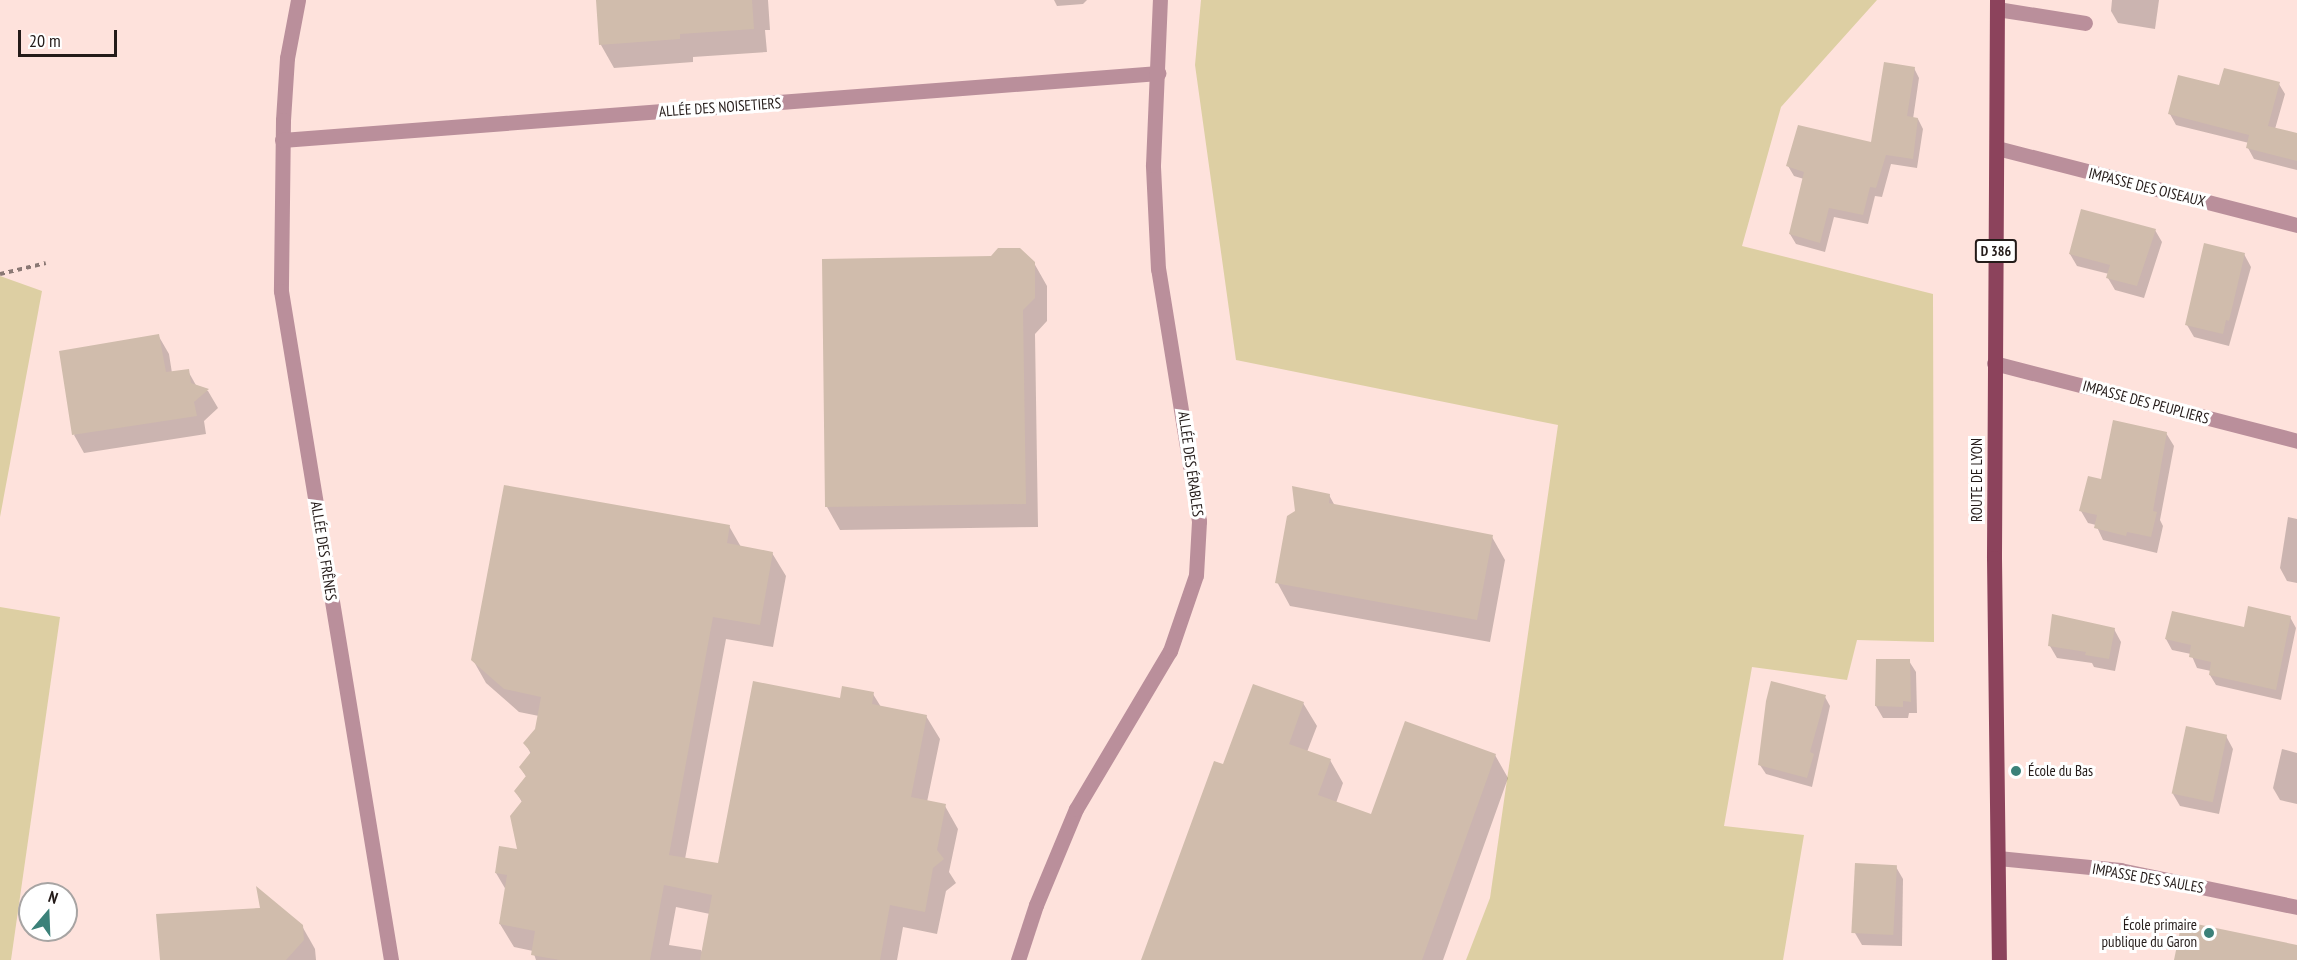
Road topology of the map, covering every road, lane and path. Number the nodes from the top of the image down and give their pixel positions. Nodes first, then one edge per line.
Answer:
1 (298, 0) edge
2 (1160, 0) edge
3 (1997, 4) edge
4 (2085, 23) dead end
5 (1158, 73) junction
6 (282, 140) junction
7 (1997, 148) junction
8 (2297, 225) edge
9 (46, 263) dead end
10 (0, 274) edge
11 (1994, 363) junction
12 (2297, 441) edge
13 (1998, 858) junction
14 (2297, 907) edge
15 (391, 960) edge
16 (1018, 960) edge
17 (1999, 960) edge

1 - 6 street, ALLÉE DES FRÊNES
2 - 5 street, ALLÉE DES ÉRABLES
3 - 4 street
3 - 7 main road, ROUTE DE LYON / D 386
5 - 6 street, ALLÉE DES NOISETIERS
5 - 16 street, ALLÉE DES ÉRABLES
6 - 15 street, ALLÉE DES FRÊNES
7 - 8 street, IMPASSE DES OISEAUX
7 - 11 main road, ROUTE DE LYON / D 386
9 - 10 path
11 - 12 street, IMPASSE DES PEUPLIERS
11 - 13 main road, ROUTE DE LYON / D 386
13 - 14 street, IMPASSE DES SAULES
13 - 17 main road, ROUTE DE LYON / D 386

